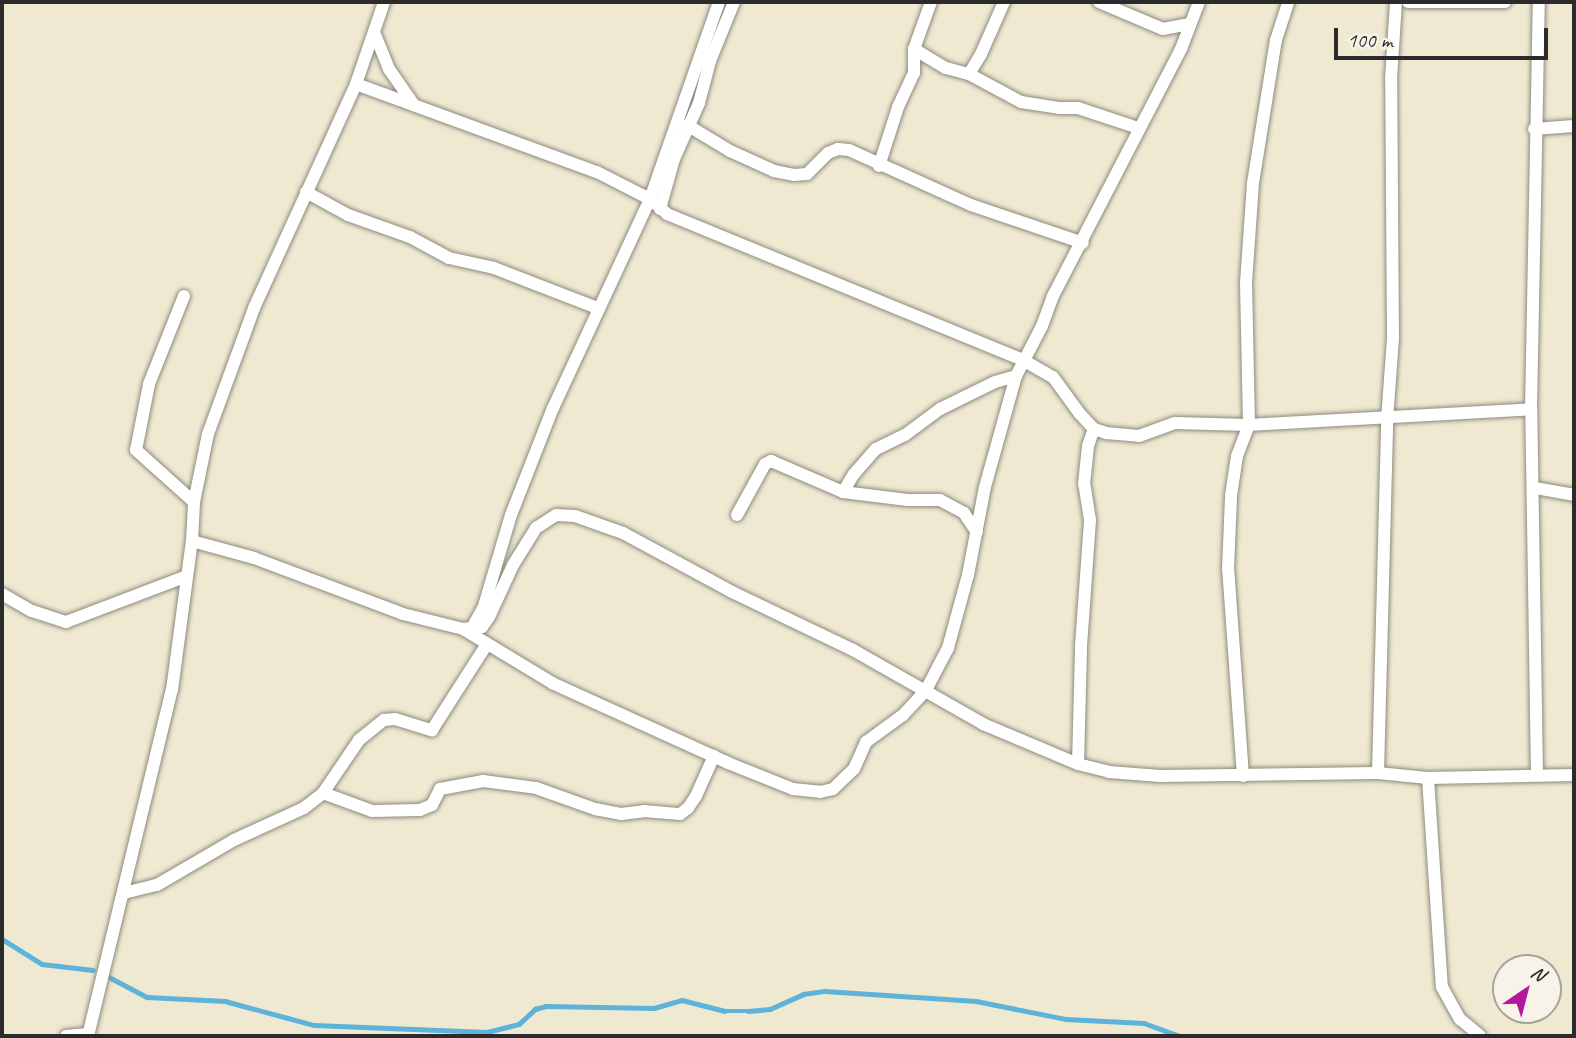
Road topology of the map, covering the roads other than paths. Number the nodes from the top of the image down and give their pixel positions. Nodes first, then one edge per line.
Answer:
1 (384, 2) edge
2 (719, 2) edge
3 (734, 2) edge
4 (931, 2) edge
5 (1004, 2) edge
6 (1099, 2) edge
7 (1199, 2) edge
8 (1288, 2) edge
9 (1396, 2) edge
10 (1408, 2) edge
11 (1505, 2) edge
12 (1539, 2) edge
13 (1189, 24) junction
14 (374, 32) junction
15 (914, 49) junction
16 (969, 74) junction
17 (356, 84) junction
18 (415, 106) junction
19 (687, 125) junction
20 (1574, 126) edge
21 (1138, 128) junction
22 (1534, 129) junction
23 (879, 166) junction
24 (306, 192) junction
25 (650, 199) junction
26 (660, 209) junction
27 (1083, 243) junction
28 (184, 296) dead end
29 (597, 308) junction
30 (1023, 360) junction
31 (1016, 376) junction
32 (1531, 409) junction
33 (1387, 420) junction
34 (1249, 425) junction
35 (1094, 429) junction
36 (1535, 488) junction
37 (843, 492) junction
38 (1574, 495) edge
39 (194, 502) junction
40 (737, 515) dead end
41 (977, 532) junction
42 (192, 541) junction
43 (187, 576) junction
44 (2, 594) edge
45 (467, 629) junction
46 (487, 644) junction
47 (926, 690) junction
48 (714, 757) junction
49 (1078, 764) junction
50 (1378, 773) junction
51 (1537, 775) junction
52 (1574, 775) edge
53 (1242, 776) junction
54 (1428, 778) junction
55 (323, 793) junction
56 (124, 893) junction
57 (88, 1035) edge
58 (66, 1036) edge
59 (1480, 1036) edge

1 - 14 street
2 - 25 street
3 - 19 street
4 - 15 street
5 - 16 street
6 - 13 street
7 - 13 street
8 - 34 street
9 - 33 street
10 - 11 street
12 - 22 street
13 - 21 street
14 - 17 street
14 - 18 street
15 - 16 street
15 - 23 street
16 - 21 street
17 - 18 street
17 - 24 street
18 - 25 street
19 - 23 street
19 - 26 street
20 - 22 street
21 - 27 street
22 - 32 street
23 - 27 street
24 - 29 street
24 - 39 street
25 - 26 street
25 - 29 street
26 - 30 street
27 - 30 street
28 - 39 street
29 - 45 street
30 - 31 street
30 - 35 street
31 - 37 street
31 - 41 street
32 - 33 street
32 - 36 street
33 - 34 street
33 - 50 street
34 - 35 street
34 - 53 street
35 - 49 street
36 - 38 street
36 - 51 street
37 - 40 street
37 - 41 street
39 - 42 street
41 - 47 street
42 - 43 street
42 - 45 street
43 - 44 street
43 - 56 street
45 - 46 street
45 - 47 street
46 - 48 street
46 - 55 street
47 - 48 street
47 - 49 street
48 - 55 street
49 - 53 street
50 - 53 street
50 - 54 street
51 - 52 street
51 - 54 street
54 - 59 street
55 - 56 street
56 - 57 street
57 - 58 street

